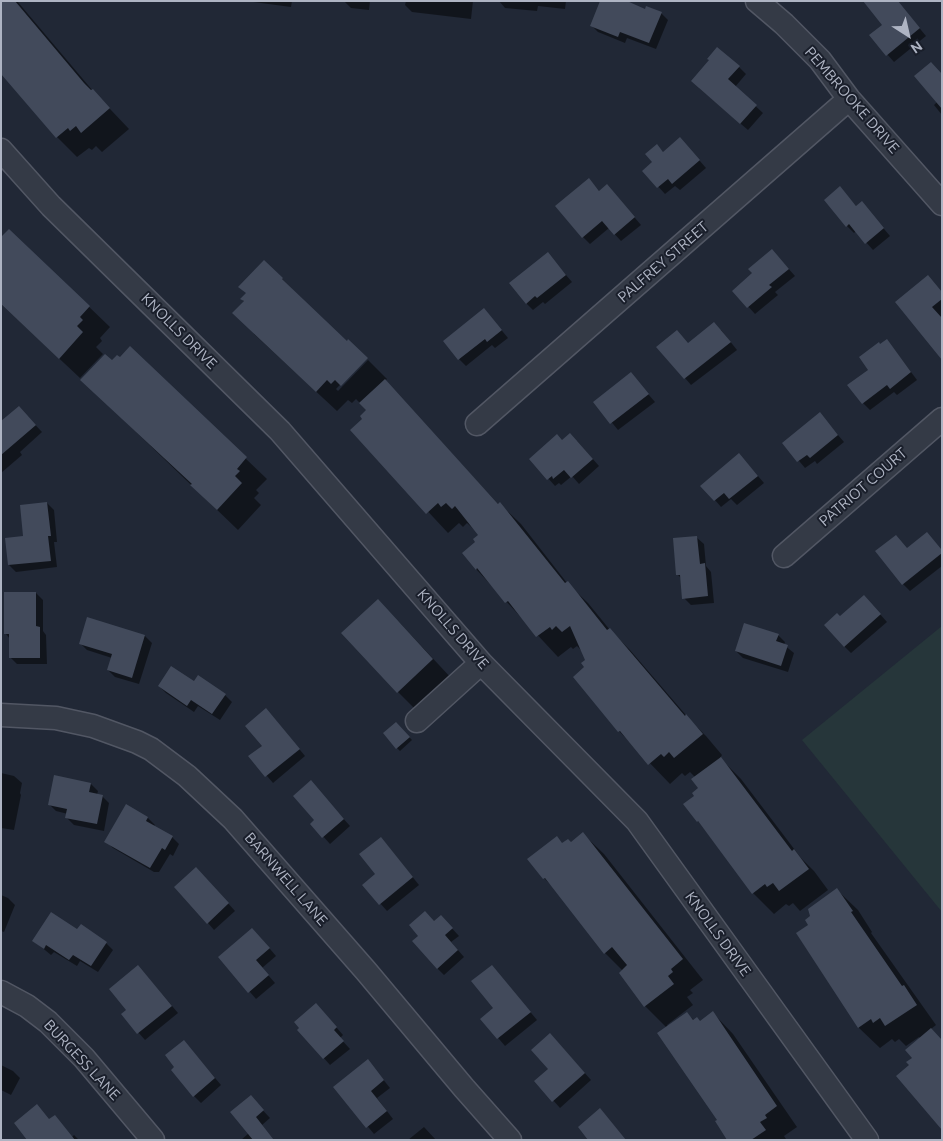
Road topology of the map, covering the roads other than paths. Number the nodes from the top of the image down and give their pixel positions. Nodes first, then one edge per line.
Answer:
1 (757, 1) edge
2 (849, 99) junction
3 (1, 150) edge
4 (942, 204) edge
5 (942, 419) edge
6 (477, 424) dead end
7 (784, 556) dead end
8 (481, 662) junction
9 (1, 715) edge
10 (417, 721) dead end
11 (1, 992) edge
12 (153, 1140) edge
13 (510, 1140) edge
14 (867, 1140) edge

1 - 2 street, PEMBROOKE DRIVE
2 - 4 street, PEMBROOKE DRIVE
2 - 6 street, PALFREY STREET
3 - 8 street, KNOLLS DRIVE
5 - 7 street, PATRIOT COURT
8 - 10 street
8 - 14 street, KNOLLS DRIVE
9 - 13 street, BARNWELL LANE
11 - 12 street, BURGESS LANE

